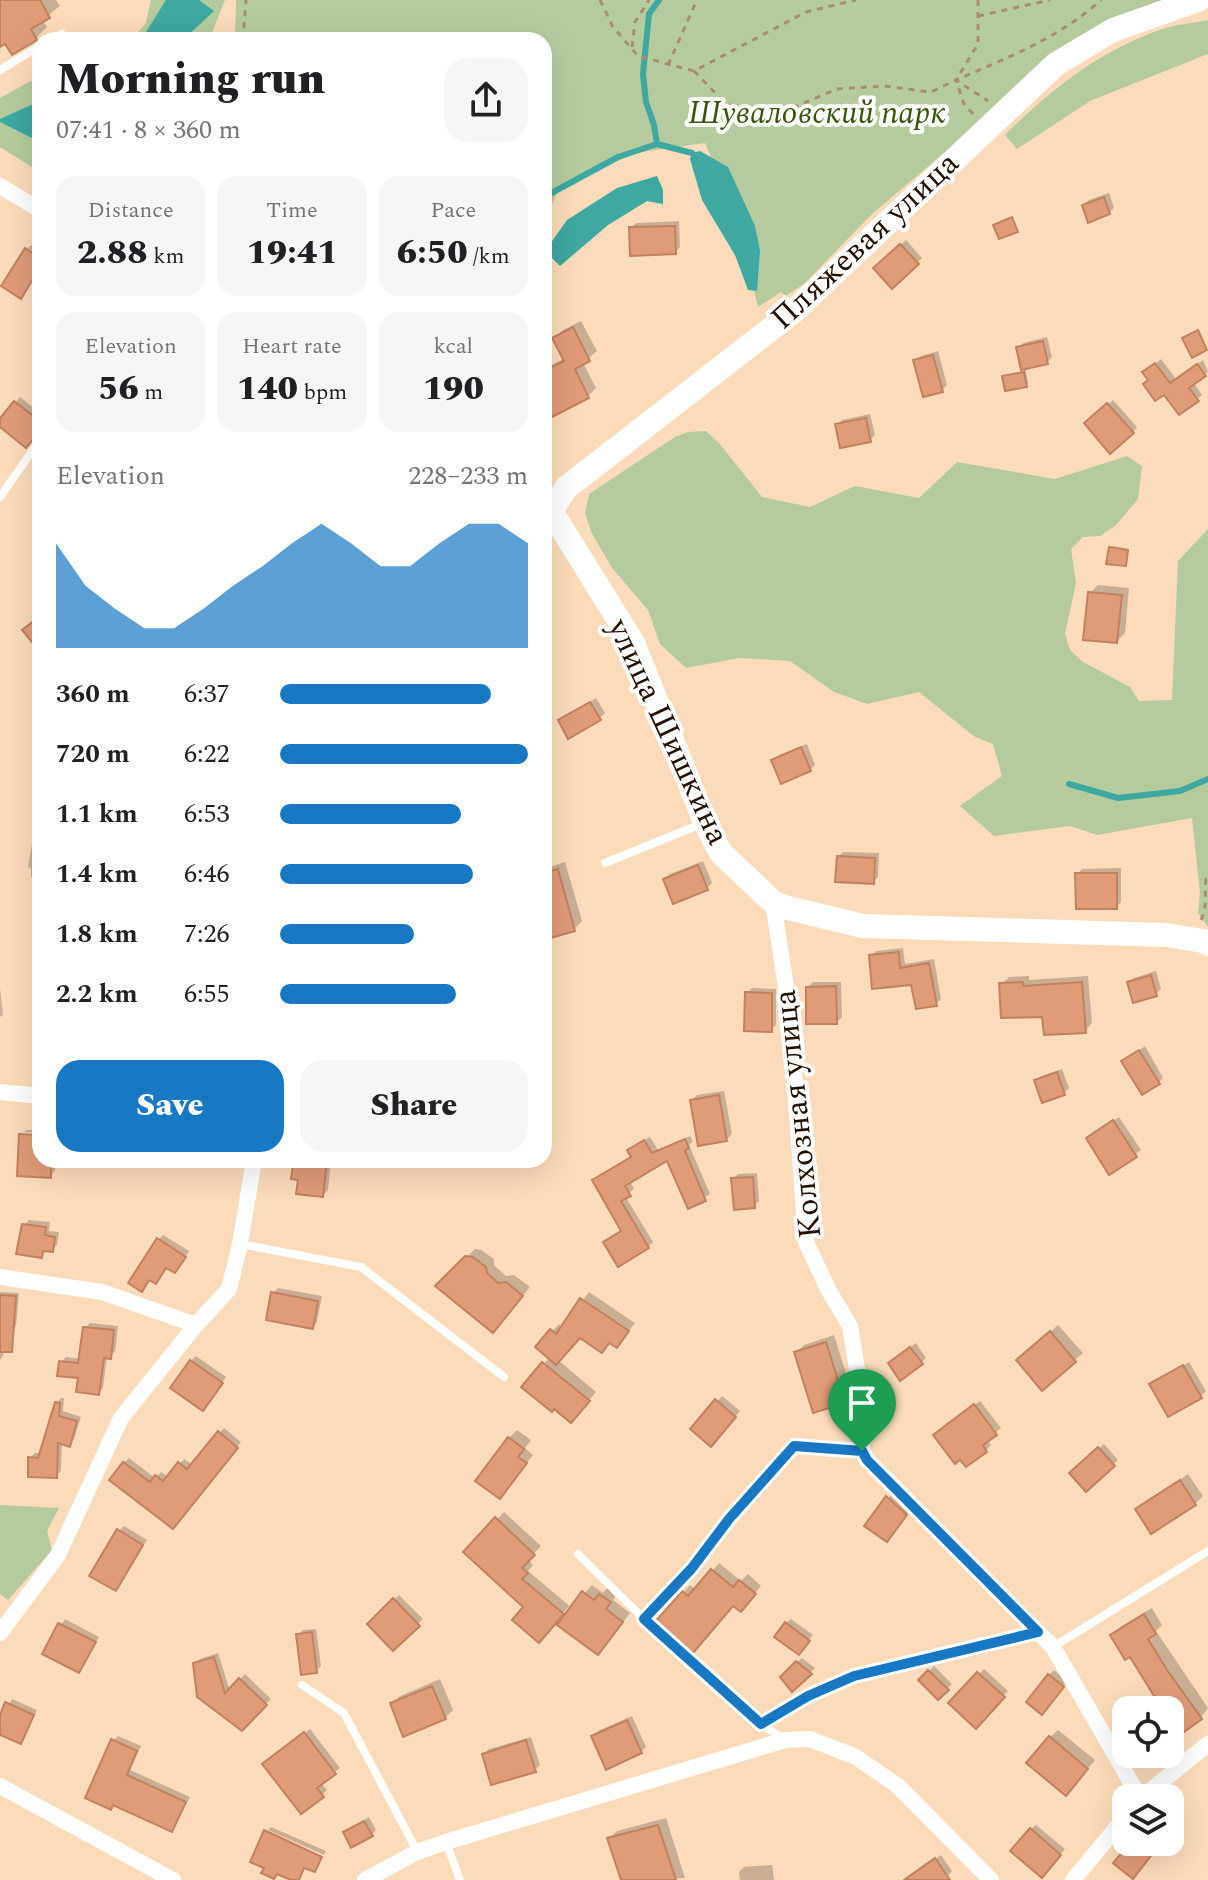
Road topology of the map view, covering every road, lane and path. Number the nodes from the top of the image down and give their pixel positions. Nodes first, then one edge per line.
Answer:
1 (246, 0) edge
2 (600, 0) edge
3 (649, 0) edge
4 (697, 0) edge
5 (856, 0) edge
6 (978, 0) edge
7 (1050, 0) edge
8 (1101, 0) edge
9 (1198, 0) edge
10 (978, 16) junction
11 (244, 32) edge
12 (632, 47) junction
13 (32, 51) edge
14 (668, 65) junction
15 (0, 70) edge
16 (694, 71) junction
17 (956, 80) junction
18 (1005, 112) junction
19 (985, 130) junction
20 (0, 186) edge
21 (32, 205) edge
22 (32, 451) edge
23 (0, 497) edge
24 (552, 504) edge
25 (552, 515) edge
26 (705, 822) junction
27 (605, 863) dead end
28 (1208, 879) edge
29 (773, 902) junction
30 (1199, 942) edge
31 (0, 1092) edge
32 (32, 1095) edge
33 (253, 1168) edge
34 (240, 1244) junction
35 (0, 1277) edge
36 (196, 1325) junction
37 (504, 1377) dead end
38 (862, 1451) junction
39 (1208, 1551) edge
40 (578, 1554) dead end
41 (644, 1619) junction
42 (1038, 1632) junction
43 (0, 1633) edge
44 (1053, 1647) junction
45 (302, 1685) dead end
46 (761, 1724) junction
47 (785, 1740) junction
48 (1208, 1744) edge
49 (1132, 1784) edge
50 (1158, 1784) edge
51 (0, 1786) edge
52 (1112, 1833) edge
53 (446, 1842) junction
54 (417, 1852) junction
55 (985, 1878) edge
56 (173, 1880) edge
57 (365, 1880) edge
58 (460, 1880) edge
59 (1073, 1880) edge

1 - 11 path
2 - 12 path
3 - 12 path
4 - 14 path
5 - 16 path
6 - 10 path
7 - 10 path
8 - 17 path
9 - 18 street, Пляжевая улица
10 - 17 path
12 - 14 path
13 - 15 lane
14 - 16 path
16 - 17 path
17 - 18 path
17 - 19 path
18 - 19 street, Пляжевая улица
19 - 24 street, Пляжевая улица
20 - 21 street
22 - 23 lane
25 - 26 street, улица Шишкина
26 - 27 lane
26 - 29 street, улица Шишкина
28 - 30 path
29 - 30 street, улица Шишкина
29 - 38 street, Колхозная улица
31 - 32 street
33 - 34 street
34 - 36 street
34 - 37 lane
35 - 36 street
36 - 43 street
38 - 41 lane
38 - 42 street
39 - 44 lane
40 - 41 lane
41 - 46 lane
42 - 44 street
42 - 46 lane
44 - 49 street
45 - 54 lane
46 - 47 lane
47 - 53 street
47 - 55 street
48 - 50 street
51 - 56 street
52 - 59 street
53 - 54 street
53 - 58 lane
54 - 57 street

